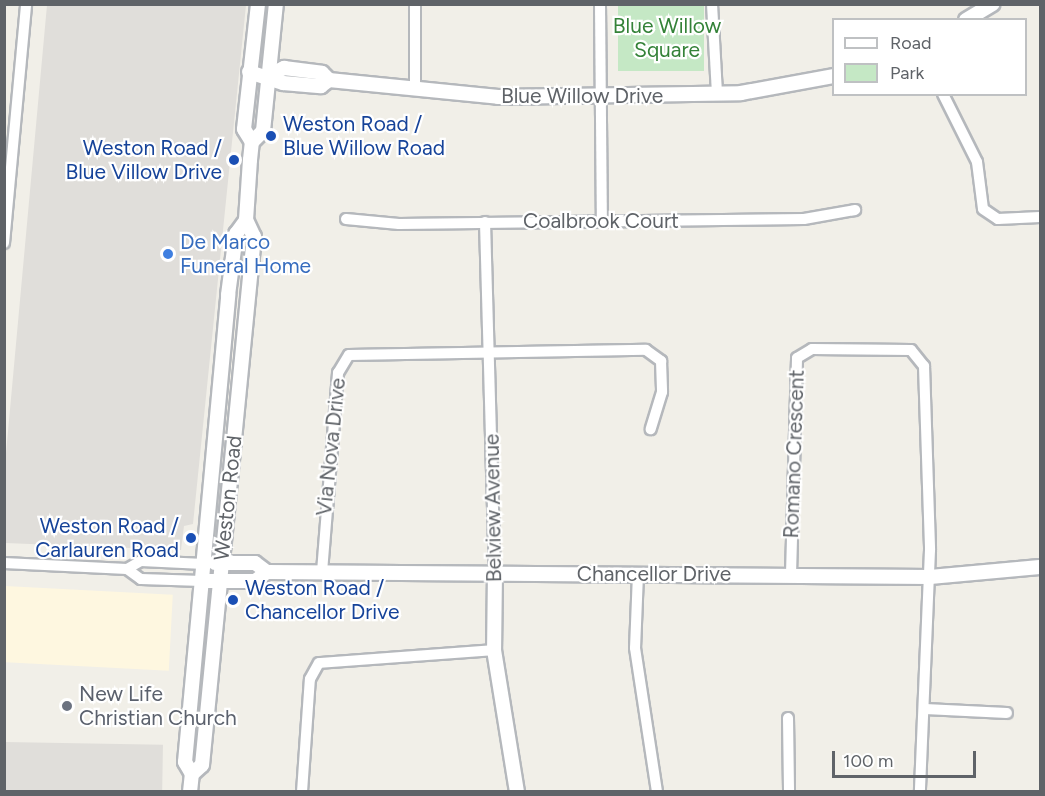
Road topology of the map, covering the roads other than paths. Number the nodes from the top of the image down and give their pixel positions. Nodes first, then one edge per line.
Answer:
1 (26, 4) edge
2 (258, 4) edge
3 (276, 4) edge
4 (415, 4) edge
5 (600, 4) edge
6 (712, 4) edge
7 (993, 4) edge
8 (969, 18) edge
9 (249, 72) junction
10 (270, 75) junction
11 (832, 76) edge
12 (416, 89) junction
13 (717, 94) junction
14 (602, 95) junction
15 (944, 96) edge
16 (252, 142) junction
17 (855, 210) dead end
18 (1041, 217) edge
19 (346, 219) dead end
20 (246, 220) junction
21 (602, 221) junction
22 (485, 222) junction
23 (4, 243) edge
24 (485, 351) junction
25 (651, 429) dead end
26 (4, 563) edge
27 (222, 563) junction
28 (204, 564) junction
29 (1041, 567) edge
30 (127, 569) junction
31 (267, 572) junction
32 (322, 572) junction
33 (495, 572) junction
34 (638, 574) junction
35 (791, 574) junction
36 (930, 577) junction
37 (220, 580) junction
38 (202, 581) junction
39 (494, 650) junction
40 (925, 709) junction
41 (1007, 713) dead end
42 (788, 718) dead end
43 (192, 774) junction
44 (190, 792) edge
45 (302, 792) edge
46 (517, 792) edge
47 (657, 792) edge
48 (789, 792) edge
49 (920, 792) edge

1 - 23 street
2 - 9 street, Weston Road
3 - 10 street, Weston Road
4 - 12 street
5 - 14 street
6 - 13 street
7 - 8 street
9 - 10 street, Blue Willow Drive
9 - 16 street, Weston Road
10 - 12 street, Blue Willow Drive
10 - 16 street, Weston Road
11 - 13 street, Blue Willow Drive
12 - 14 street, Blue Willow Drive
13 - 14 street, Blue Willow Drive
14 - 21 street
15 - 18 street
16 - 20 street, Weston Road
17 - 21 street, Coalbrook Court
19 - 22 street, Coalbrook Court
20 - 27 street, Weston Road
20 - 28 street, Weston Road
21 - 22 street, Coalbrook Court
22 - 24 street, Belview Avenue
24 - 25 street
24 - 32 street, Via Nova Drive
24 - 33 street, Belview Avenue
26 - 30 street
27 - 28 street, Chancellor Drive
27 - 31 street, Chancellor Drive
27 - 37 street, Weston Road
28 - 30 street
28 - 38 street, Weston Road
29 - 36 street, Chancellor Drive
30 - 38 street
31 - 32 street, Chancellor Drive
31 - 37 street, Chancellor Drive
32 - 33 street, Chancellor Drive
33 - 34 street, Chancellor Drive
33 - 39 street, Belview Avenue
34 - 35 street, Chancellor Drive
34 - 47 street
35 - 36 street, Chancellor Drive
35 - 36 street, Romano Crescent
36 - 40 street
37 - 38 street, Chancellor Drive
37 - 43 street, Weston Road
38 - 43 street, Weston Road
39 - 45 street
39 - 46 street, Belview Avenue
40 - 41 street
40 - 49 street
42 - 48 street
43 - 44 street, Weston Road

